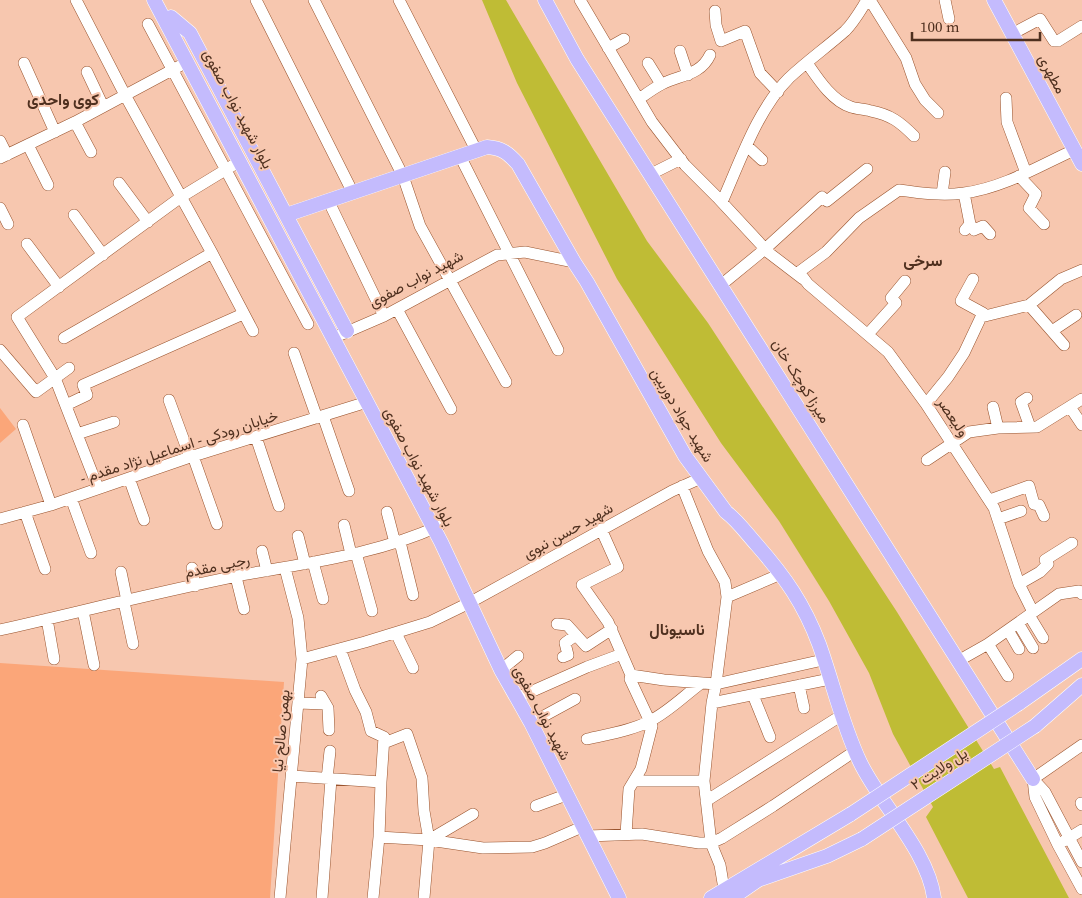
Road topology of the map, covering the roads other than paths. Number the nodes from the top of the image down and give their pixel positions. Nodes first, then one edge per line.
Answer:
1 (76, 0) edge
2 (154, 0) edge
3 (162, 0) edge
4 (256, 0) edge
5 (314, 0) edge
6 (399, 0) edge
7 (580, 0) edge
8 (868, 0) edge
9 (945, 0) edge
10 (994, 0) edge
11 (550, 2) edge
12 (715, 11) dead end
13 (171, 18) junction
14 (949, 19) dead end
15 (148, 24) dead end
16 (1082, 26) edge
17 (1012, 34) junction
18 (624, 39) dead end
19 (608, 48) junction
20 (680, 51) dead end
21 (710, 55) dead end
22 (187, 62) junction
23 (648, 62) dead end
24 (24, 63) dead end
25 (807, 63) junction
26 (172, 70) junction
27 (87, 72) dead end
28 (688, 74) junction
29 (661, 84) junction
30 (778, 92) junction
31 (125, 95) junction
32 (1006, 98) dead end
33 (639, 100) junction
34 (103, 106) junction
35 (938, 113) dead end
36 (75, 122) junction
37 (55, 132) junction
38 (914, 136) dead end
39 (0, 141) edge
40 (28, 145) junction
41 (747, 146) junction
42 (476, 150) junction
43 (1074, 150) junction
44 (91, 152) dead end
45 (3, 156) edge
46 (460, 156) junction
47 (681, 159) junction
48 (762, 160) dead end
49 (240, 161) junction
50 (1082, 163) edge
51 (226, 169) junction
52 (867, 169) dead end
53 (945, 172) dead end
54 (651, 174) junction
55 (1022, 174) junction
56 (403, 176) junction
57 (119, 183) dead end
58 (48, 185) dead end
59 (354, 193) junction
60 (964, 193) junction
61 (942, 194) junction
62 (181, 197) junction
63 (329, 202) junction
64 (722, 202) junction
65 (0, 208) edge
66 (74, 215) dead end
67 (286, 216) junction
68 (148, 222) junction
69 (8, 224) dead end
70 (1044, 224) dead end
71 (990, 234) dead end
72 (27, 244) dead end
73 (765, 249) junction
74 (212, 253) junction
75 (509, 254) junction
76 (103, 255) junction
77 (574, 262) junction
78 (1082, 270) edge
79 (802, 276) junction
80 (973, 279) dead end
81 (450, 280) junction
82 (905, 281) dead end
83 (721, 285) junction
84 (59, 287) junction
85 (1030, 305) junction
86 (397, 309) junction
87 (243, 314) junction
88 (1076, 315) dead end
89 (384, 316) junction
90 (981, 317) junction
91 (308, 324) dead end
92 (253, 331) dead end
93 (1052, 331) junction
94 (868, 334) junction
95 (340, 335) junction
96 (64, 338) dead end
97 (1064, 345) dead end
98 (0, 350) edge
99 (558, 350) dead end
100 (294, 353) dead end
101 (69, 368) dead end
102 (55, 378) junction
103 (506, 382) dead end
104 (1026, 398) dead end
105 (1082, 399) edge
106 (169, 400) dead end
107 (367, 402) junction
108 (926, 404) junction
109 (66, 405) junction
110 (993, 407) dead end
111 (1070, 407) junction
112 (451, 409) dead end
113 (320, 417) junction
114 (114, 422) dead end
115 (23, 425) dead end
116 (1082, 425) edge
117 (1030, 427) junction
118 (998, 428) junction
119 (77, 434) junction
120 (256, 437) junction
121 (953, 443) junction
122 (192, 457) junction
123 (927, 460) dead end
124 (129, 478) junction
125 (701, 478) junction
126 (682, 486) junction
127 (98, 488) junction
128 (349, 491) dead end
129 (72, 498) junction
130 (990, 500) junction
131 (51, 505) junction
132 (279, 506) dead end
133 (1021, 511) dead end
134 (24, 512) junction
135 (387, 512) dead end
136 (1044, 516) dead end
137 (998, 519) junction
138 (0, 520) edge
139 (144, 520) dead end
140 (217, 524) dead end
141 (344, 526) dead end
142 (436, 527) junction
143 (601, 529) junction
144 (298, 536) dead end
145 (441, 542) joint
146 (398, 543) junction
147 (1072, 543) dead end
148 (262, 551) dead end
149 (91, 553) dead end
150 (354, 554) junction
151 (309, 563) junction
152 (192, 568) dead end
153 (285, 568) junction
154 (45, 569) dead end
155 (267, 571) junction
156 (121, 572) dead end
157 (781, 574) junction
158 (236, 577) junction
159 (1019, 584) junction
160 (196, 586) junction
161 (1082, 594) edge
162 (413, 595) dead end
163 (727, 597) junction
164 (323, 599) dead end
165 (125, 601) junction
166 (469, 603) junction
167 (244, 609) dead end
168 (83, 611) junction
169 (372, 611) dead end
170 (1031, 614) junction
171 (47, 619) junction
172 (1018, 623) junction
173 (557, 624) dead end
174 (612, 629) junction
175 (0, 630) edge
176 (1008, 630) junction
177 (396, 633) junction
178 (576, 635) junction
179 (1043, 638) dead end
180 (133, 644) dead end
181 (988, 644) junction
182 (1033, 648) dead end
183 (340, 649) junction
184 (1019, 649) dead end
185 (622, 654) junction
186 (518, 656) dead end
187 (563, 657) dead end
188 (54, 659) dead end
189 (302, 659) junction
190 (1082, 659) edge
191 (823, 660) junction
192 (958, 661) junction
193 (94, 665) dead end
194 (413, 668) dead end
195 (501, 670) junction
196 (631, 675) junction
197 (1008, 676) dead end
198 (830, 679) junction
199 (700, 684) junction
200 (716, 684) junction
201 (799, 685) junction
202 (1082, 685) edge
203 (753, 695) junction
204 (517, 698) junction
205 (575, 699) dead end
206 (298, 703) junction
207 (712, 703) junction
208 (804, 708) dead end
209 (842, 715) junction
210 (650, 721) junction
211 (530, 723) junction
212 (329, 730) dead end
213 (770, 737) dead end
214 (586, 739) dead end
215 (384, 743) junction
216 (1082, 745) edge
217 (330, 751) dead end
218 (855, 751) junction
219 (292, 776) junction
220 (329, 779) junction
221 (1033, 779) junction
222 (636, 781) junction
223 (704, 781) junction
224 (381, 782) junction
225 (566, 796) junction
226 (706, 801) junction
227 (536, 806) dead end
228 (473, 814) dead end
229 (1082, 830) edge
230 (585, 831) junction
231 (626, 834) junction
232 (379, 837) junction
233 (1068, 838) junction
234 (429, 840) junction
235 (712, 843) junction
236 (1058, 845) junction
237 (1082, 862) edge
238 (1082, 889) edge
239 (728, 894) edge
240 (280, 898) edge
241 (322, 898) edge
242 (373, 898) edge
243 (424, 898) edge
244 (619, 898) edge
245 (711, 898) edge
246 (934, 898) edge

1 - 31 street
2 - 22 main road, بلوار شهید نواب صفوی
3 - 13 main road, بلوار شهید نواب صفوی
4 - 59 street
5 - 56 street
6 - 42 street
7 - 19 street, ولیعصر
8 - 25 street
8 - 35 street
9 - 14 street
10 - 17 main road, مطهری
11 - 54 main road, میرزا کوچک خان
12 - 30 street
13 - 67 main road
13 - 95 main road, بلوار شهید نواب صفوی
15 - 26 street
16 - 17 street
17 - 43 main road, مطهری
18 - 19 street
19 - 33 street, ولیعصر
20 - 28 street
21 - 28 street
22 - 26 street
22 - 49 main road, بلوار شهید نواب صفوی
23 - 29 street
24 - 37 street
25 - 30 street
25 - 38 street
26 - 31 street
26 - 51 street
27 - 34 street
28 - 29 street
29 - 33 street
30 - 41 street
31 - 34 street
31 - 62 street
32 - 55 street
33 - 47 street, ولیعصر
34 - 36 street
36 - 37 street
36 - 44 street
37 - 40 street
39 - 45 street
40 - 45 street
40 - 58 street
41 - 48 street
41 - 64 street
42 - 46 main road, شهید جواد دوربین
42 - 77 main road, شهید جواد دوربین
43 - 50 main road, مطهری
43 - 55 street
46 - 56 main road, شهید جواد دوربین
46 - 75 street
47 - 54 street
47 - 64 street, ولیعصر
49 - 51 street
49 - 95 main road, بلوار شهید نواب صفوی
51 - 62 street
51 - 91 street
52 - 73 street
53 - 61 street
54 - 83 main road, میرزا کوچک خان
55 - 60 street
55 - 70 street
56 - 59 main road, شهید جواد دوربین
56 - 81 street
57 - 68 street
59 - 63 main road, شهید جواد دوربین
60 - 61 street
60 - 71 street
61 - 79 street
62 - 68 street
62 - 74 street
63 - 67 main road, شهید جواد دوربین
63 - 89 street
64 - 73 street, ولیعصر
65 - 69 street
66 - 76 street
67 - 95 main road
68 - 76 street
72 - 84 street
73 - 79 street, ولیعصر
73 - 83 street
74 - 87 street
74 - 96 street
75 - 77 street, شهید نواب صفوی
75 - 81 street, شهید نواب صفوی
75 - 99 street
76 - 84 street
77 - 125 main road, شهید جواد دوربین
78 - 85 street
79 - 94 street, ولیعصر
80 - 90 street
81 - 86 street, شهید نواب صفوی
81 - 103 street
82 - 94 street
83 - 192 main road, میرزا کوچک خان
84 - 102 street
85 - 90 street
85 - 93 street
86 - 89 street, شهید نواب صفوی
86 - 112 street
87 - 92 street
87 - 109 street
88 - 93 street
89 - 95 street, شهید نواب صفوی
90 - 108 street
93 - 97 street
94 - 108 street, ولیعصر
95 - 107 main road, بلوار شهید نواب صفوی
95 - 142 main road, بلوار شهید نواب صفوی
98 - 102 street
100 - 113 street
101 - 102 street
102 - 109 street
104 - 117 street
105 - 111 street
106 - 122 street
107 - 113 street, - خیابان رودکی - اسماعیل نژاد مقدم
107 - 142 main road, بلوار شهید نواب صفوی
108 - 121 street, ولیعصر
109 - 119 street
110 - 118 street
111 - 116 street
111 - 117 street
113 - 120 street, - خیابان رودکی - اسماعیل نژاد مقدم
113 - 128 street
114 - 119 street
115 - 131 street
117 - 118 street
118 - 121 street
119 - 127 street
120 - 122 street, - خیابان رودکی - اسماعیل نژاد مقدم
120 - 132 street
121 - 123 street
121 - 130 street, ولیعصر
122 - 124 street, - خیابان رودکی - اسماعیل نژاد مقدم
122 - 140 street
124 - 127 street, - خیابان رودکی - اسماعیل نژاد مقدم
124 - 139 street
125 - 126 street, شهید حسن نبوی
125 - 157 main road, شهید جواد دوربین
126 - 143 street, شهید حسن نبوی
126 - 163 street
127 - 129 street, - خیابان رودکی - اسماعیل نژاد مقدم
129 - 131 street, - خیابان رودکی - اسماعیل نژاد مقدم
129 - 149 street
130 - 136 street
130 - 137 street, ولیعصر
131 - 134 street, - خیابان رودکی - اسماعیل نژاد مقدم
133 - 137 street
134 - 138 street, - خیابان رودکی - اسماعیل نژاد مقدم
134 - 154 street
135 - 146 street
137 - 159 street, ولیعصر
141 - 150 street
142 - 145 main road, بلوار شهید نواب صفوی
142 - 146 street, رجبی مقدم
143 - 166 street, شهید حسن نبوی
143 - 174 street
144 - 151 street
145 - 166 main road, شهید نواب صفوی
146 - 150 street, رجبی مقدم
146 - 162 street
147 - 159 street
148 - 155 street
150 - 151 street, رجبی مقدم
150 - 169 street
151 - 153 street, رجبی مقدم
151 - 164 street
152 - 160 street
153 - 155 street, رجبی مقدم
153 - 189 street, بهمن صالح نیا
155 - 158 street, رجبی مقدم
156 - 165 street
157 - 163 street
157 - 191 main road, شهید جواد دوربین
158 - 160 street, رجبی مقدم
158 - 167 street
159 - 170 street, ولیعصر
160 - 165 street, رجبی مقدم
161 - 170 street
163 - 200 street
165 - 168 street, رجبی مقدم
165 - 180 street
166 - 177 street, شهید حسن نبوی
166 - 195 main road, شهید نواب صفوی
168 - 171 street, رجبی مقدم
168 - 193 street
170 - 172 street
170 - 179 street, ولیعصر
171 - 175 street, رجبی مقدم
171 - 188 street
172 - 176 street
172 - 182 street
173 - 178 street
174 - 178 street
174 - 185 street
176 - 181 street
176 - 184 street
177 - 183 street, شهید حسن نبوی
177 - 194 street
178 - 187 street
181 - 192 street
181 - 197 street
183 - 189 street, شهید حسن نبوی
183 - 215 street
185 - 196 street
185 - 204 street
186 - 195 street
189 - 206 street, بهمن صالح نیا
190 - 239 main road, پل ولایت ۲, bridge
191 - 198 main road, شهید جواد دوربین
191 - 200 street
192 - 221 main road, میرزا کوچک خان
195 - 204 main road, شهید نواب صفوی
196 - 199 street
196 - 210 street
198 - 201 street
198 - 209 main road, شهید جواد دوربین
199 - 200 street
199 - 210 street
200 - 207 street
201 - 203 street
201 - 208 street
202 - 239 main road, پل ولایت ۲, bridge
203 - 207 street
203 - 213 street
204 - 211 main road, شهید نواب صفوی
205 - 211 street
206 - 212 street
206 - 219 street, بهمن صالح نیا
207 - 223 street
209 - 218 main road, شهید جواد دوربین
209 - 226 street
210 - 214 street
210 - 222 street
211 - 225 main road, شهید نواب صفوی
215 - 224 street
215 - 234 street
216 - 221 street
217 - 220 street
218 - 235 street
218 - 246 main road, شهید جواد دوربین
219 - 220 street
219 - 240 street, بهمن صالح نیا
220 - 224 street
220 - 241 street
221 - 233 street
221 - 236 street
222 - 223 street
222 - 231 street
223 - 226 street
224 - 232 street
225 - 227 street
225 - 230 main road, شهید نواب صفوی
226 - 235 street
228 - 234 street
229 - 233 street
230 - 231 street
230 - 234 street
230 - 244 main road, شهید نواب صفوی
231 - 235 street
232 - 234 street
232 - 242 street
233 - 236 street
233 - 237 street
234 - 243 street
235 - 239 street
236 - 238 street
239 - 245 main road

